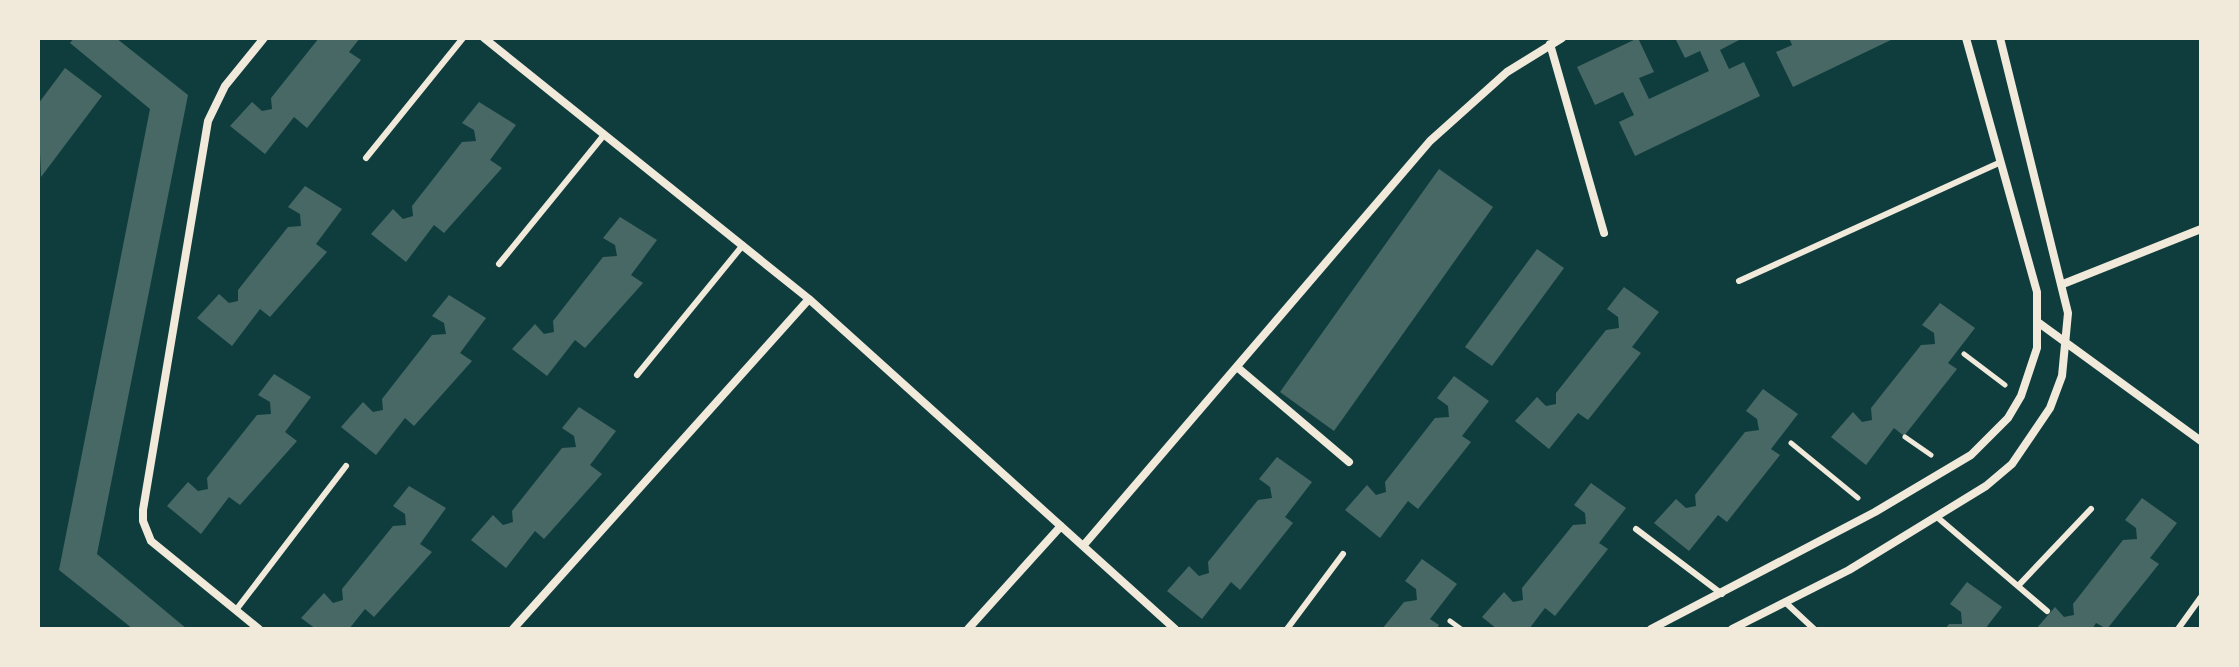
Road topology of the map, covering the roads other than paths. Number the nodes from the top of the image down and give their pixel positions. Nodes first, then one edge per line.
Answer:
1 (264, 38) edge
2 (463, 38) edge
3 (484, 38) edge
4 (1562, 38) edge
5 (1966, 38) edge
6 (2000, 38) edge
7 (1550, 44) junction
8 (604, 135) junction
9 (366, 158) dead end
10 (2001, 162) junction
11 (2201, 229) edge
12 (1604, 233) dead end
13 (743, 245) junction
14 (499, 264) dead end
15 (1739, 281) dead end
16 (2063, 284) junction
17 (809, 299) junction
18 (2039, 323) junction
19 (2068, 342) junction
20 (1237, 367) junction
21 (637, 375) dead end
22 (2201, 441) edge
23 (1349, 462) dead end
24 (346, 466) dead end
25 (2091, 509) dead end
26 (1937, 517) junction
27 (1061, 526) junction
28 (1636, 529) dead end
29 (1083, 546) junction
30 (1343, 554) dead end
31 (2018, 586) junction
32 (1722, 594) junction
33 (2201, 597) edge
34 (1785, 602) junction
35 (236, 610) junction
36 (2047, 611) dead end
37 (259, 629) edge
38 (513, 629) edge
39 (968, 629) edge
40 (1175, 629) edge
41 (1287, 629) edge
42 (1651, 629) edge
43 (1732, 629) edge
44 (1814, 629) edge
45 (2178, 629) edge

1 - 35 street
2 - 9 lane
3 - 8 street
4 - 7 street
5 - 10 street
6 - 16 street
7 - 12 street
7 - 20 street
8 - 13 street
8 - 14 lane
10 - 15 lane
10 - 18 street
11 - 16 street
13 - 17 street
13 - 21 lane
16 - 19 street
17 - 27 street
17 - 38 street
18 - 19 street
18 - 32 street
19 - 22 street
19 - 26 street
20 - 23 street
20 - 29 street
24 - 35 lane
25 - 31 lane
26 - 31 lane
26 - 34 street
27 - 29 street
27 - 39 street
28 - 32 lane
29 - 40 street
30 - 41 lane
31 - 36 lane
32 - 42 street
33 - 45 lane
34 - 43 street
34 - 44 lane
35 - 37 street

